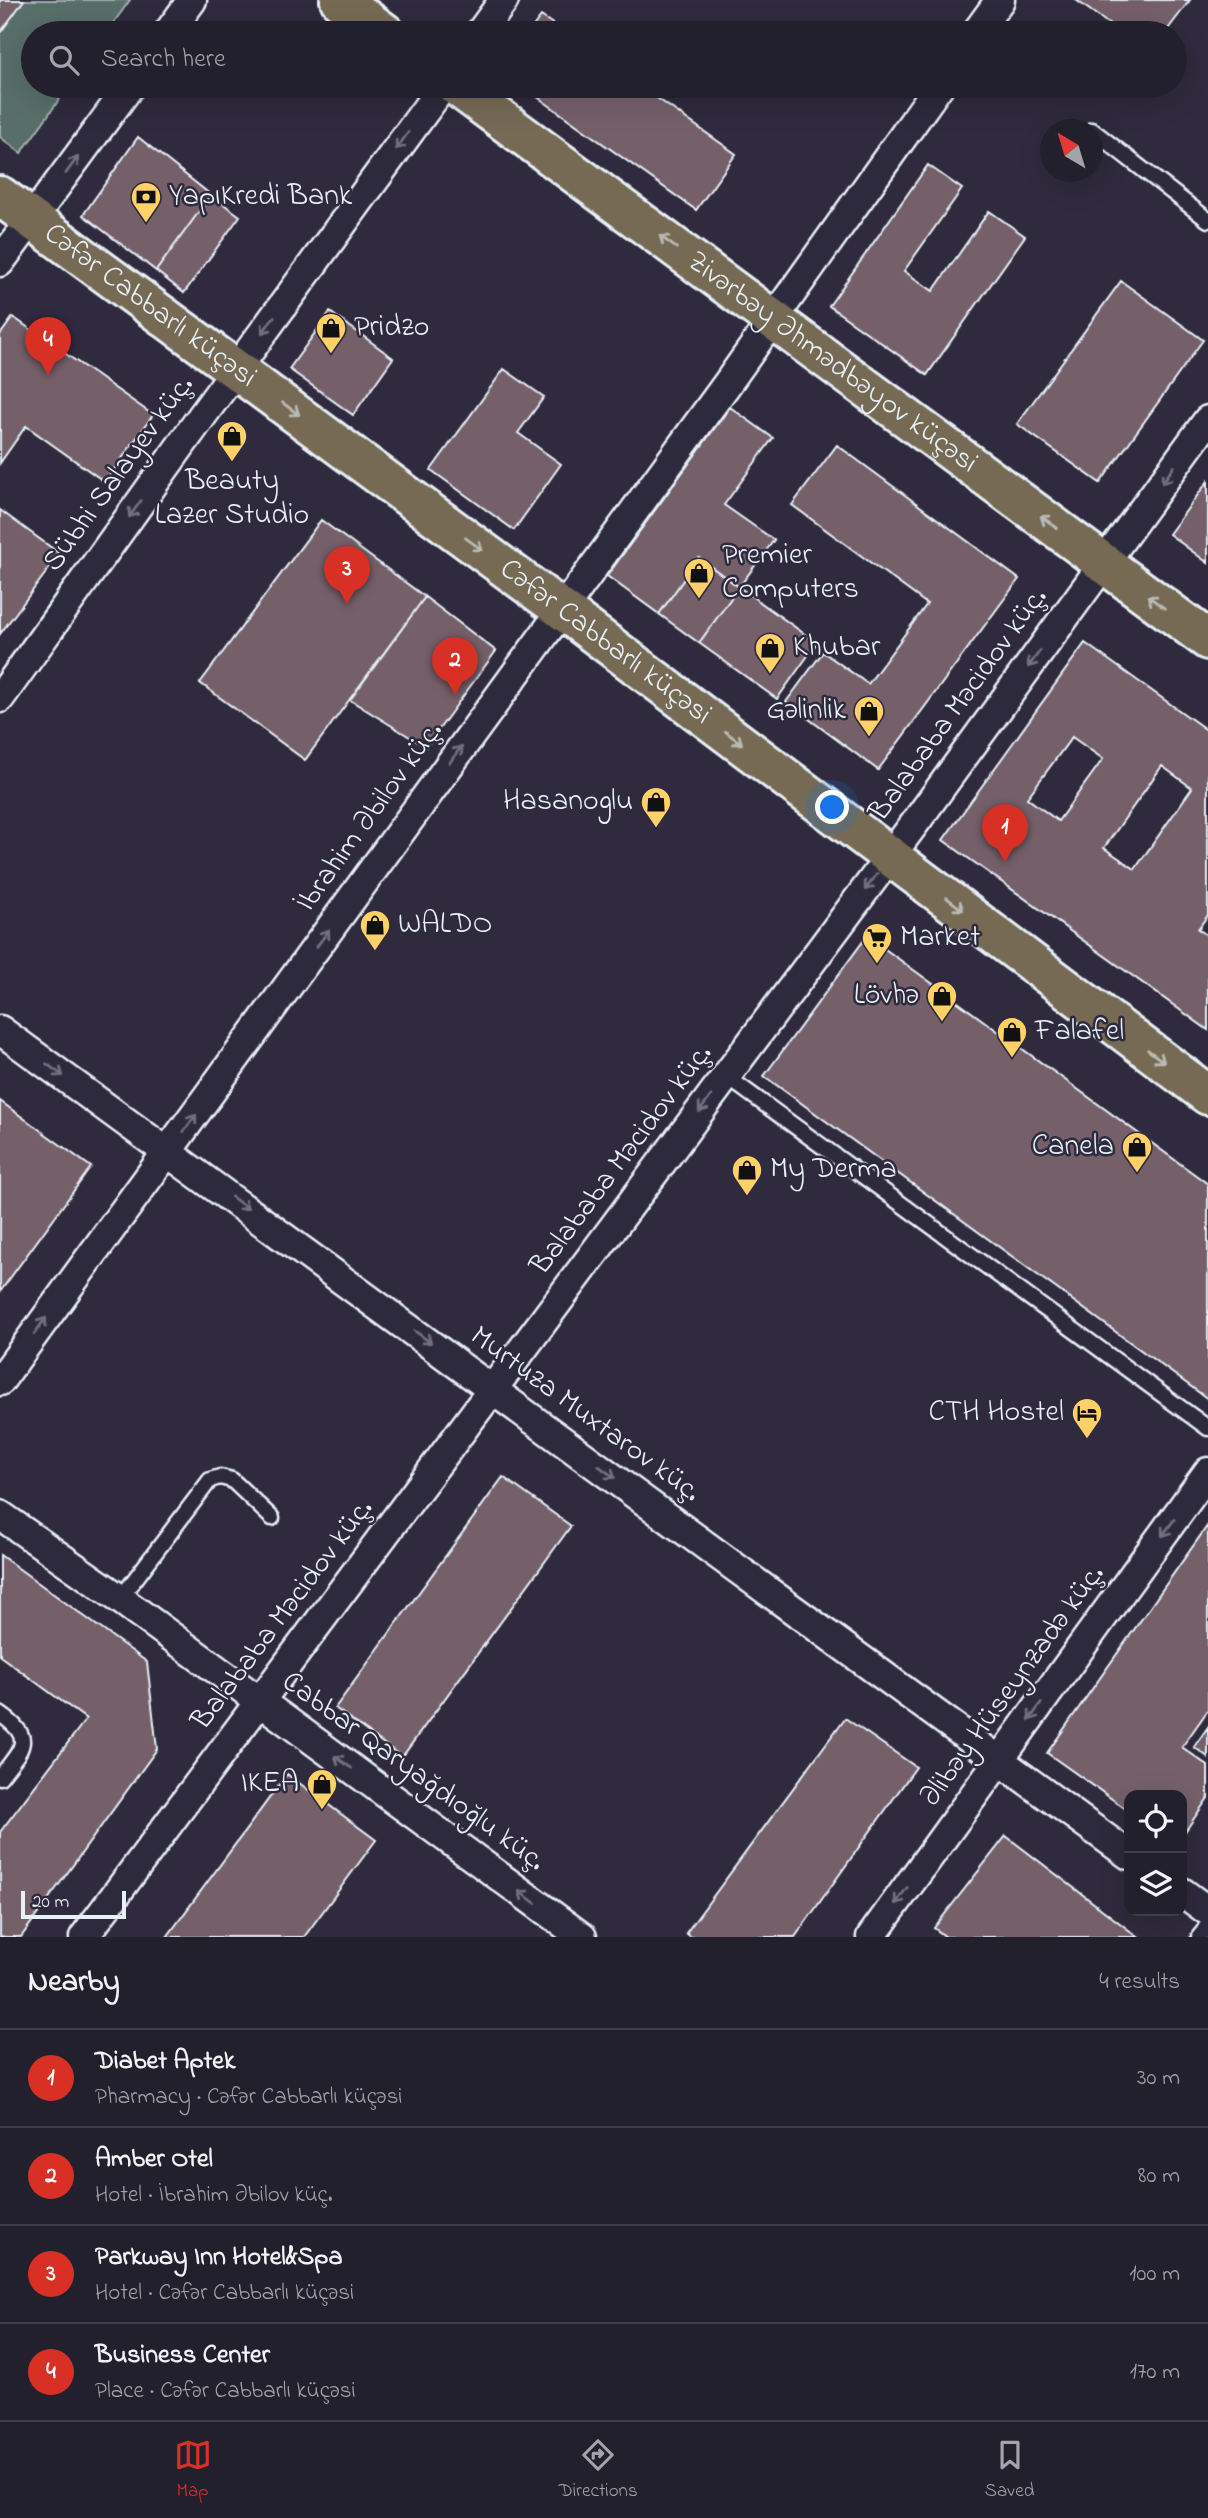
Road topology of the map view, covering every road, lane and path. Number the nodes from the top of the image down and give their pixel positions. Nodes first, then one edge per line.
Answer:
1 (192, 0) edge
2 (340, 0) edge
3 (504, 0) edge
4 (1000, 0) edge
5 (177, 21) edge
6 (369, 21) edge
7 (489, 21) edge
8 (985, 21) edge
9 (121, 98) edge
10 (434, 98) edge
11 (472, 98) edge
12 (931, 98) edge
13 (1103, 138) edge
14 (0, 196) edge
15 (32, 220) junction
16 (1208, 220) edge
17 (0, 262) edge
18 (774, 319) junction
19 (236, 368) junction
20 (1208, 420) edge
21 (1104, 563) junction
22 (561, 609) junction
23 (1208, 640) edge
24 (0, 698) edge
25 (890, 856) junction
26 (0, 1030) edge
27 (726, 1076) junction
28 (1208, 1095) edge
29 (169, 1151) junction
30 (0, 1381) edge
31 (493, 1388) junction
32 (1208, 1428) edge
33 (1208, 1472) edge
34 (0, 1515) edge
35 (272, 1518) dead end
36 (120, 1599) junction
37 (260, 1701) junction
38 (0, 1714) edge
39 (1000, 1761) junction
40 (0, 1777) edge
41 (1128, 1853) edge
42 (1187, 1896) edge
43 (1208, 1911) edge
44 (1208, 1926) edge
45 (84, 1937) edge
46 (582, 1937) edge
47 (871, 1937) edge
48 (1199, 1937) edge

1 - 5 street
2 - 6 main road
3 - 7 street
4 - 8 street
15 -> 9 street
10 -> 19 street, Sübhi Salayev küç.
18 -> 11 main road, Zivərbəy Əhmədbəyov küçəsi
12 - 18 street, İbrahim Əbilov küç.
13 - 16 lane
14 - 15 main road, Cəfər Cabbarlı küçəsi
15 - 17 street
15 - 19 main road, Cəfər Cabbarlı küçəsi
21 -> 18 main road, Zivərbəy Əhmədbəyov küçəsi
18 - 22 street, İbrahim Əbilov küç.
19 -> 22 main road, Cəfər Cabbarlı küçəsi
19 -> 24 street, Sübhi Salayev küç.
20 -> 21 street, Balababa Məcidov küç.
23 -> 21 main road, Zivərbəy Əhmədbəyov küçəsi
21 -> 25 street, Balababa Məcidov küç.
22 -> 25 main road, Cəfər Cabbarlı küçəsi
29 -> 22 street, İbrahim Əbilov küç.
25 -> 27 street, Balababa Məcidov küç.
25 -> 28 main road, Cəfər Cabbarlı küçəsi
26 -> 29 street, Murtuza Muxtarov küç.
27 -> 31 street, Balababa Məcidov küç.
27 - 32 lane
30 -> 29 street, İbrahim Əbilov küç.
29 -> 31 street, Murtuza Muxtarov küç.
31 - 37 street, Balababa Məcidov küç.
31 -> 39 street, Murtuza Muxtarov küç.
33 -> 39 street, Əlibəy Hüseynzadə küç.
34 - 36 street, Cabbar Qaryağdıoğlu küç.
35 - 36 lane
36 - 37 street, Cabbar Qaryağdıoğlu küç.
37 - 45 street, Balababa Məcidov küç.
46 -> 37 street, Cabbar Qaryağdıoğlu küç.
38 - 40 lane
39 - 41 street, Murtuza Muxtarov küç.
39 -> 47 street, Əlibəy Hüseynzadə küç.
42 - 43 street
44 - 48 lane

